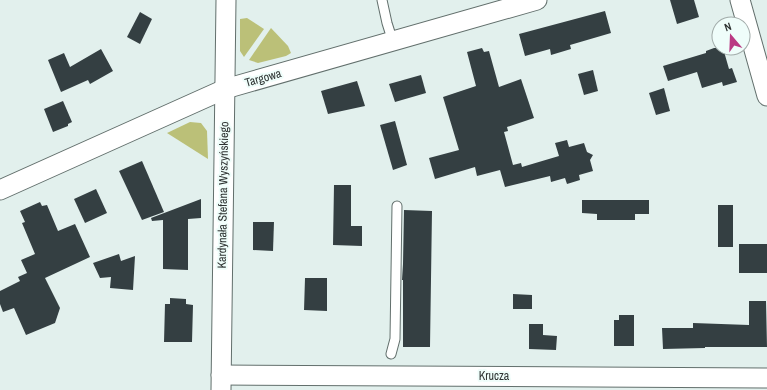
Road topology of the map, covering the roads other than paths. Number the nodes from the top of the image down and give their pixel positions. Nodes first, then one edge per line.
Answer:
1 (226, 0) edge
2 (382, 0) edge
3 (537, 0) edge
4 (740, 0) edge
5 (393, 42) junction
6 (225, 89) junction
7 (767, 96) edge
8 (0, 190) edge
9 (396, 206) dead end
10 (391, 354) dead end
11 (767, 378) edge
12 (221, 382) edge

1 - 6 street, Kardynała Stefana Wyszyńskiego
2 - 5 lane
3 - 5 street, Targowa
4 - 7 street
5 - 6 street, Targowa
6 - 8 street, Targowa
6 - 12 street, Kardynała Stefana Wyszyńskiego
9 - 10 lane
11 - 12 street, Krucza

